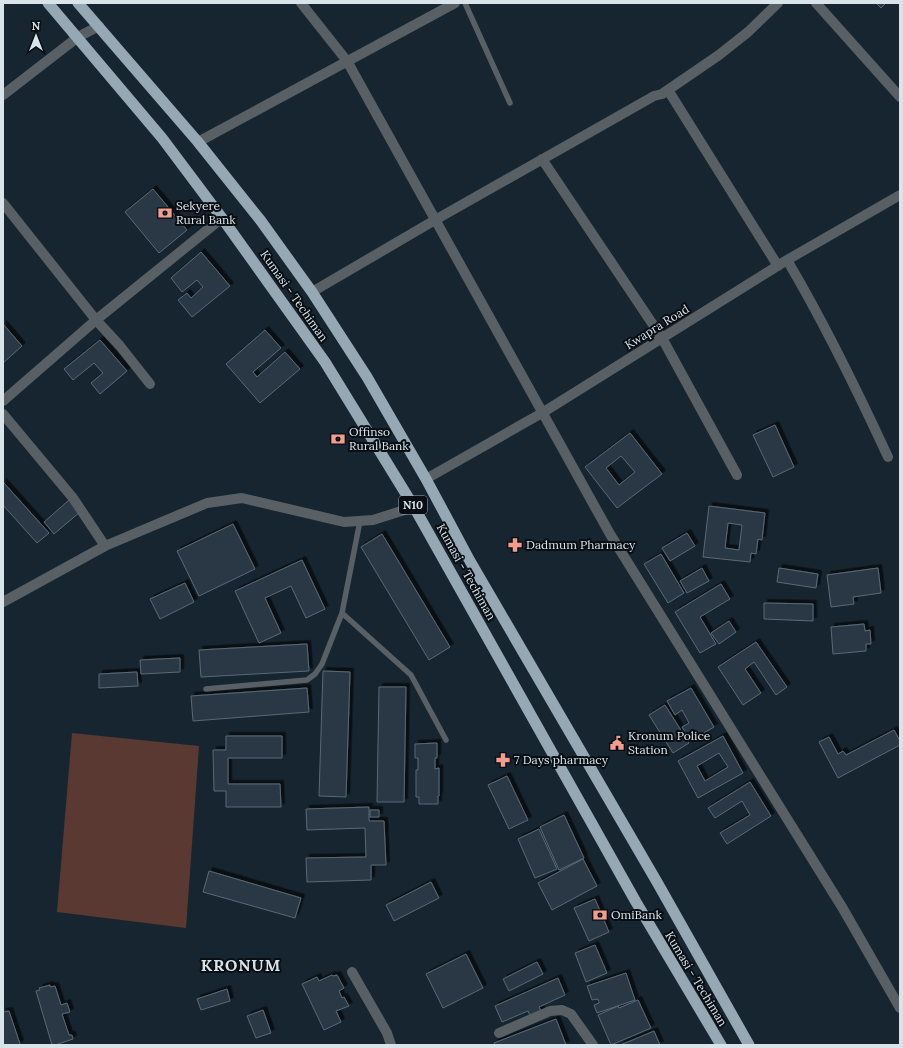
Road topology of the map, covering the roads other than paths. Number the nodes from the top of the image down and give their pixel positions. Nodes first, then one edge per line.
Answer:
1 (48, 3) edge
2 (78, 3) edge
3 (301, 3) edge
4 (455, 3) edge
5 (465, 3) edge
6 (778, 3) edge
7 (816, 3) edge
8 (99, 26) junction
9 (78, 37) junction
10 (347, 61) junction
11 (668, 90) junction
12 (3, 95) edge
13 (900, 97) edge
14 (510, 103) dead end
15 (198, 142) junction
16 (542, 159) junction
17 (900, 195) edge
18 (3, 203) edge
19 (222, 218) junction
20 (435, 220) junction
21 (787, 260) junction
22 (778, 266) junction
23 (312, 292) junction
24 (96, 320) junction
25 (662, 338) junction
26 (150, 384) dead end
27 (3, 401) edge
28 (542, 413) junction
29 (3, 414) edge
30 (888, 457) dead end
31 (737, 475) dead end
32 (426, 479) junction
33 (414, 507) junction
34 (360, 521) junction
35 (104, 546) junction
36 (3, 602) edge
37 (342, 613) junction
38 (206, 689) dead end
39 (446, 740) dead end
40 (352, 972) dead end
41 (900, 1008) edge
42 (499, 1033) dead end
43 (391, 1045) edge
44 (593, 1045) edge
45 (721, 1045) edge
46 (749, 1045) edge

1 - 9 highway, Kumasi - Techiman / N10
2 - 8 highway, N10
3 - 10 street
4 - 10 street
5 - 14 lane
6 - 11 street
7 - 13 street
8 - 9 street
8 - 15 highway, N10
9 - 12 street
9 - 19 highway, Kumasi - Techiman / N10
10 - 15 street
10 - 20 street
11 - 16 street
11 - 22 street
15 - 23 highway, N10
16 - 20 street
16 - 25 street
17 - 21 street, Kwapra Road
18 - 24 street
19 - 24 street
19 - 33 highway, Kumasi - Techiman / N10
20 - 23 street
20 - 28 street
21 - 22 street, Kwapra Road
21 - 30 street
22 - 25 street, Kwapra Road
23 - 32 highway, N10
24 - 26 street
24 - 27 street
25 - 28 street, Kwapra Road
25 - 31 street
28 - 32 street, Kwapra Road
28 - 41 street
29 - 35 street
32 - 46 highway, N10
33 - 34 street
33 - 45 highway, Kumasi - Techiman / N10
34 - 35 street
34 - 37 lane
35 - 36 street
37 - 38 lane
37 - 39 lane
40 - 43 street
42 - 44 street

